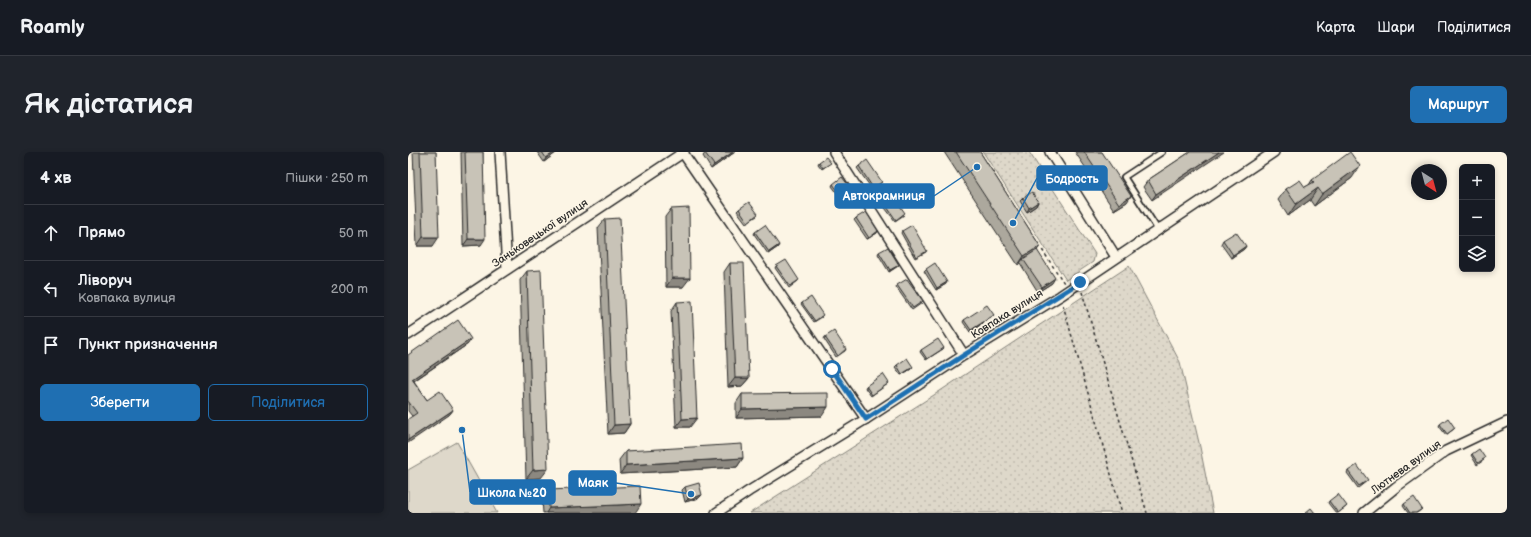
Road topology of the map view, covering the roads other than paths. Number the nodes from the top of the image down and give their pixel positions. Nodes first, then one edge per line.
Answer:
1 (500, 152) edge
2 (684, 152) edge
3 (834, 152) edge
4 (1050, 152) edge
5 (1162, 152) edge
6 (1274, 152) edge
7 (1158, 230) junction
8 (1116, 257) junction
9 (507, 269) junction
10 (408, 335) edge
11 (964, 355) junction
12 (866, 419) junction
13 (1507, 422) edge
14 (716, 513) edge
15 (1364, 513) edge

1 - 9 street
2 - 9 street, Заньковецької вулиця
2 - 12 street
3 - 11 street
4 - 8 street
5 - 7 lane
6 - 7 street, Ковпака вулиця
7 - 8 street, Ковпака вулиця
8 - 11 street, Ковпака вулиця
9 - 10 street, Заньковецької вулиця
11 - 12 street, Ковпака вулиця
12 - 14 street, Ковпака вулиця
13 - 15 street, Лютнева вулиця

